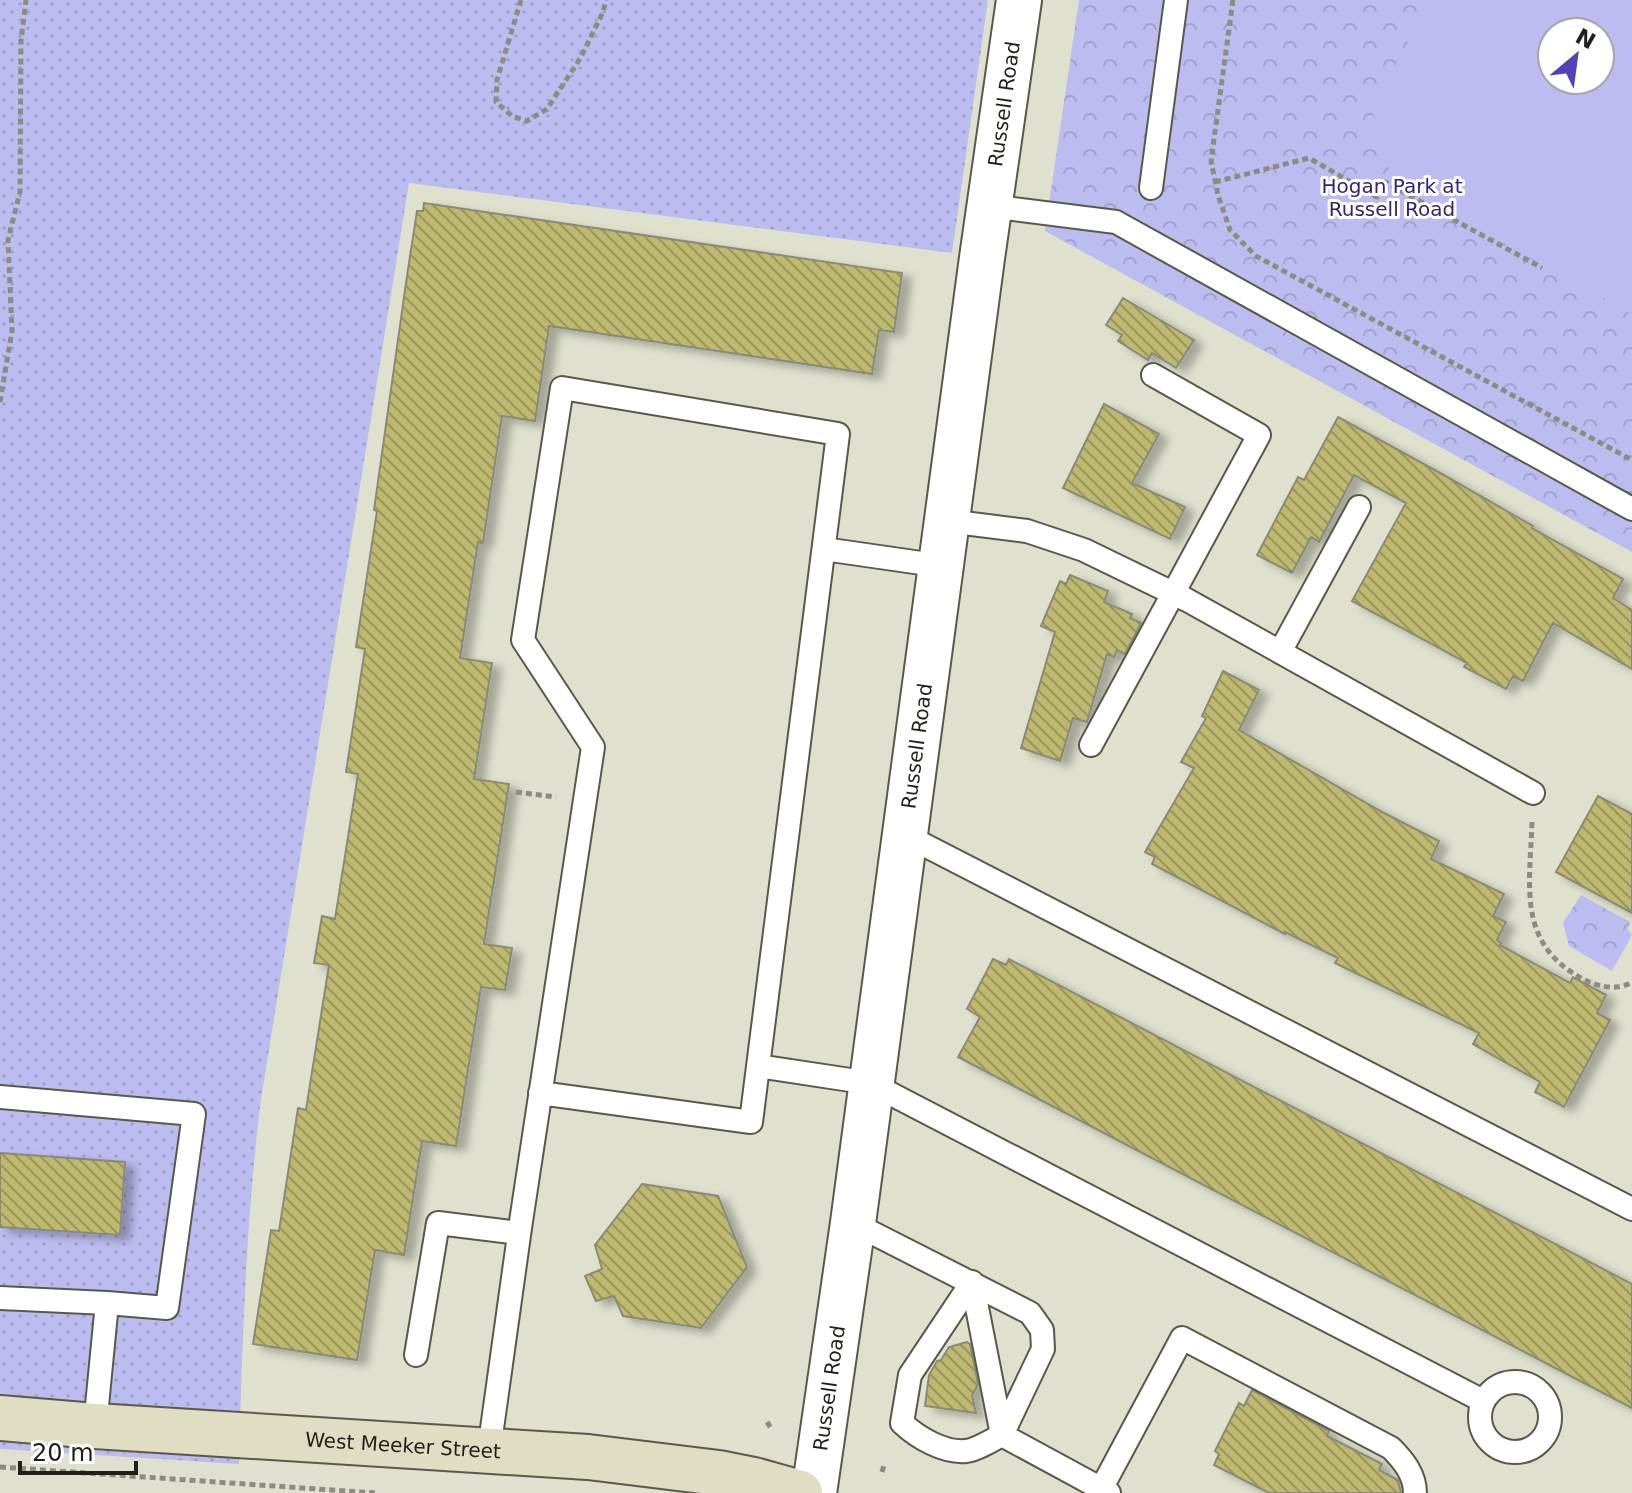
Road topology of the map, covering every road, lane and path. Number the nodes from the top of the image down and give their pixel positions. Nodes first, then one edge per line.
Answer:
1 (26, 0) edge
2 (521, 0) edge
3 (606, 0) edge
4 (1019, 0) edge
5 (1176, 0) edge
6 (1233, 0) edge
7 (1215, 182) junction
8 (1151, 188) dead end
9 (990, 206) junction
10 (1542, 268) dead end
11 (1153, 375) dead end
12 (0, 402) edge
13 (1632, 460) edge
14 (1359, 507) dead end
15 (1632, 509) edge
16 (948, 521) junction
17 (824, 549) junction
18 (942, 566) junction
19 (1173, 593) junction
20 (1280, 652) junction
21 (1091, 745) dead end
22 (516, 792) dead end
23 (527, 793) dead end
24 (1533, 793) joint
25 (905, 835) junction
26 (1632, 982) edge
27 (758, 1066) junction
28 (870, 1083) junction
29 (540, 1093) junction
30 (0, 1097) edge
31 (1632, 1209) edge
32 (853, 1223) junction
33 (519, 1233) junction
34 (972, 1282) junction
35 (0, 1298) edge
36 (107, 1303) junction
37 (416, 1355) dead end
38 (1483, 1401) dead end
39 (1, 1419) edge
40 (95, 1426) junction
41 (1002, 1435) junction
42 (489, 1450) junction
43 (0, 1467) edge
44 (324, 1491) edge
45 (1103, 1492) edge
46 (375, 1493) edge
47 (800, 1493) edge
48 (814, 1493) edge
49 (1415, 1493) edge

1 - 12 path
2 - 3 path
4 - 9 street, Russell Road
5 - 8 lane
6 - 7 path
7 - 10 path
7 - 13 path
9 - 15 lane
9 - 16 street, Russell Road
11 - 19 lane
14 - 20 lane
16 - 18 street, Russell Road
16 - 19 lane
17 - 18 lane
17 - 27 lane
17 - 29 lane
18 - 25 street, Russell Road
19 - 20 lane
19 - 21 lane
20 - 24 lane
22 - 23 path
24 - 26 path
25 - 28 street, Russell Road
25 - 31 lane
27 - 28 lane
27 - 29 lane
28 - 32 street, Russell Road
28 - 38 lane
29 - 33 lane
30 - 36 lane
32 - 34 lane
32 - 48 street, Russell Road
33 - 37 lane
33 - 42 lane
34 - 41 lane
34 - 41 lane
34 - 41 lane
35 - 36 lane
36 - 40 lane
39 - 40 main road, West Meeker Street
40 - 42 main road, West Meeker Street
41 - 45 lane
42 - 47 main road, West Meeker Street
43 - 44 path
44 - 46 path
45 - 49 lane

